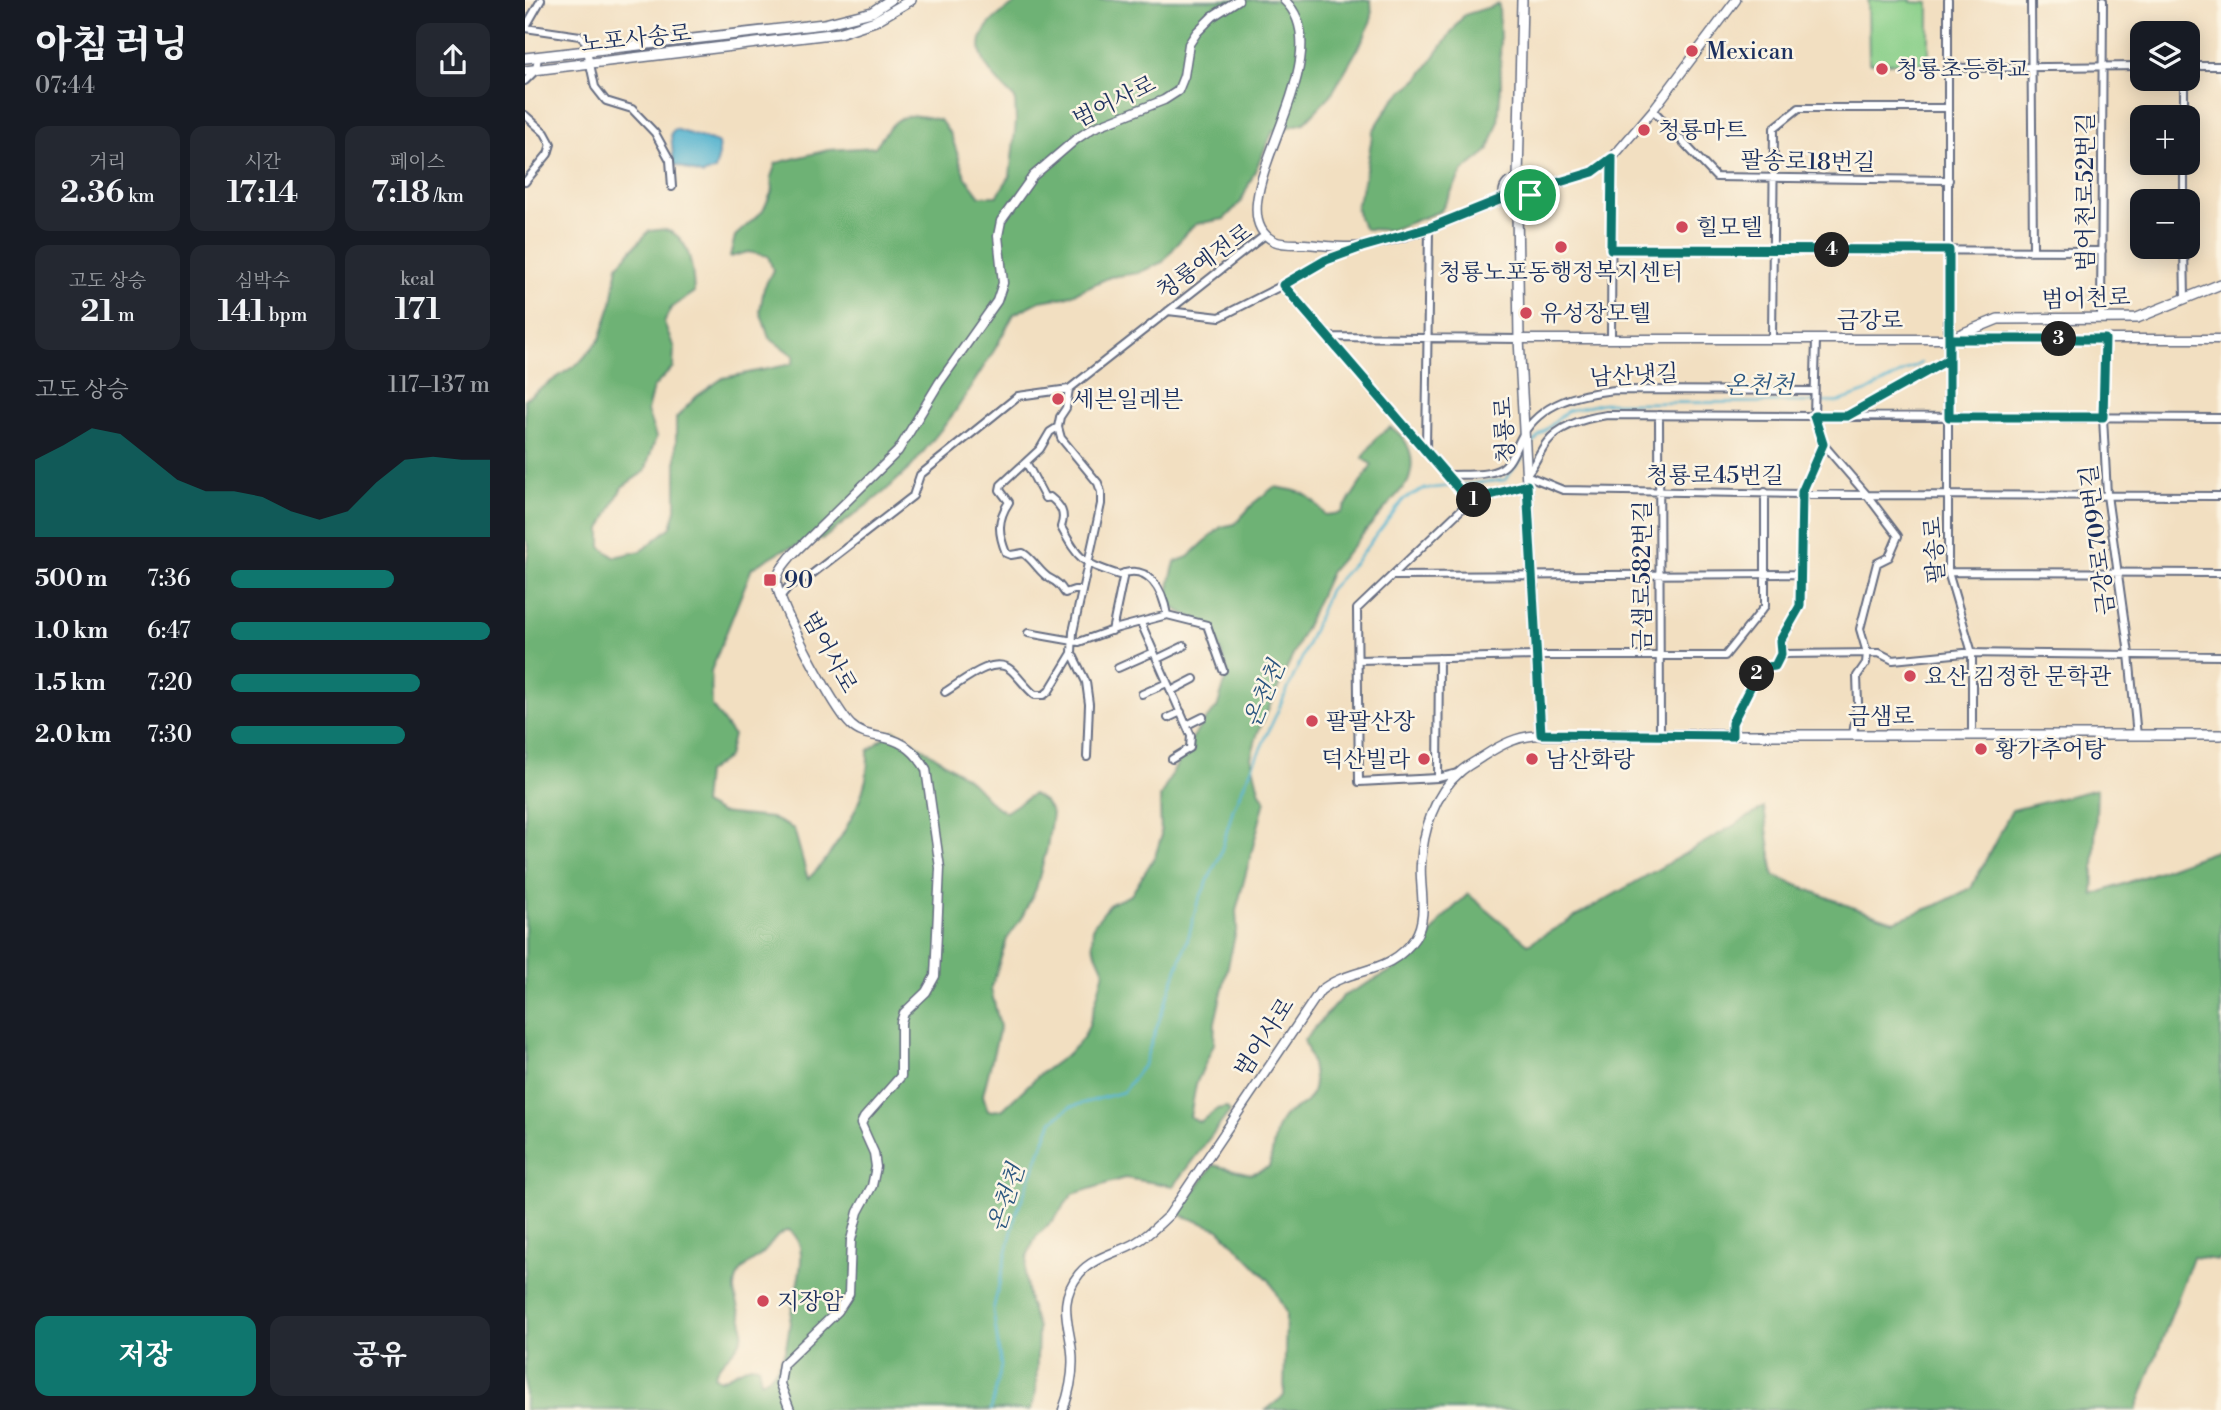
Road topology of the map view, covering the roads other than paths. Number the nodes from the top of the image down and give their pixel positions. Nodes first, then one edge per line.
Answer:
1 (541, 0) edge
2 (890, 0) edge
3 (911, 0) edge
4 (1238, 0) edge
5 (1285, 0) edge
6 (1522, 0) edge
7 (1736, 0) edge
8 (1948, 0) edge
9 (2031, 0) edge
10 (2103, 0) edge
11 (525, 28) edge
12 (587, 50) junction
13 (538, 57) junction
14 (525, 58) edge
15 (589, 63) junction
16 (2103, 66) junction
17 (2130, 66) edge
18 (2200, 66) edge
19 (2221, 66) edge
20 (2031, 67) junction
21 (1948, 68) junction
22 (536, 70) junction
23 (525, 71) edge
24 (525, 81) edge
25 (1948, 108) junction
26 (1653, 110) junction
27 (525, 115) edge
28 (1612, 158) junction
29 (1518, 179) junction
30 (1773, 179) junction
31 (1949, 180) junction
32 (525, 182) edge
33 (672, 187) dead end
34 (1530, 191) junction
35 (1504, 198) junction
36 (1517, 206) junction
37 (1429, 228) junction
38 (1265, 235) junction
39 (1362, 247) junction
40 (1611, 249) junction
41 (1773, 249) junction
42 (1949, 250) junction
43 (2033, 250) junction
44 (2102, 251) junction
45 (2184, 259) edge
46 (1283, 285) junction
47 (2221, 285) edge
48 (2185, 299) junction
49 (1168, 311) junction
50 (2101, 318) junction
51 (1328, 337) junction
52 (1428, 338) junction
53 (1519, 339) junction
54 (1611, 339) junction
55 (1772, 339) junction
56 (1816, 339) junction
57 (1949, 339) junction
58 (2105, 339) junction
59 (2221, 339) edge
60 (1949, 359) junction
61 (1069, 389) junction
62 (1814, 393) junction
63 (1814, 413) junction
64 (1659, 415) junction
65 (1847, 416) junction
66 (1949, 417) junction
67 (2103, 417) junction
68 (2221, 418) edge
69 (1058, 427) junction
70 (1524, 433) junction
71 (1823, 444) junction
72 (1426, 449) junction
73 (1026, 462) junction
74 (1448, 475) junction
75 (1526, 480) junction
76 (1659, 492) junction
77 (1765, 492) junction
78 (1802, 492) junction
79 (1867, 495) junction
80 (1948, 495) junction
81 (2106, 495) junction
82 (2221, 496) edge
83 (1469, 501) junction
84 (1089, 563) junction
85 (1948, 572) junction
86 (1124, 573) junction
87 (2118, 573) junction
88 (2221, 573) edge
89 (1765, 574) junction
90 (1800, 574) junction
91 (1392, 576) junction
92 (1531, 576) junction
93 (1659, 576) junction
94 (1082, 590) junction
95 (780, 597) junction
96 (1167, 615) junction
97 (1141, 623) junction
98 (1112, 631) junction
99 (1028, 633) dead end
100 (1073, 642) junction
101 (1184, 646) dead end
102 (1072, 653) junction
103 (1867, 653) junction
104 (1972, 653) junction
105 (1781, 654) junction
106 (2129, 654) junction
107 (1155, 656) junction
108 (1535, 656) junction
109 (1660, 656) junction
110 (2221, 656) edge
111 (1439, 658) junction
112 (1358, 660) junction
113 (1118, 668) dead end
114 (1223, 670) dead end
115 (1194, 679) dead end
116 (1167, 682) junction
117 (1171, 691) junction
118 (945, 692) dead end
119 (1142, 694) dead end
120 (1181, 712) junction
121 (1203, 717) dead end
122 (1168, 718) dead end
123 (1187, 725) junction
124 (1541, 734) junction
125 (1853, 734) junction
126 (1972, 735) junction
127 (2221, 735) edge
128 (1660, 736) junction
129 (1732, 736) junction
130 (2137, 736) junction
131 (1087, 757) dead end
132 (1172, 759) dead end
133 (1460, 772) junction
134 (1438, 778) junction
135 (790, 1410) edge
136 (1063, 1410) edge

1 - 11 street
2 - 12 main road, 노포사송로
3 - 15 main road, 노포사송로
4 - 95 street, 범어사로
5 - 38 street
6 - 29 main road
7 - 26 street
8 - 21 street, 팔송로
9 - 20 street
10 - 16 street, 범어천로52번길
11 - 12 street
12 - 13 main road, 노포사송로
12 - 15 street
13 - 14 main road, 노포사송로
13 - 22 street
15 - 22 main road, 노포사송로
15 - 33 street
16 - 17 street
16 - 20 street
16 - 44 street, 범어천로52번길
18 - 19 street
20 - 21 street
20 - 43 street
21 - 25 street, 팔송로
22 - 23 main road, 노포사송로
22 - 24 street
25 - 30 street
25 - 31 street, 팔송로
26 - 28 street
26 - 30 street, 팔송로18번길
27 - 32 street
28 - 34 street
28 - 40 street
29 - 34 main road
29 - 35 main road
30 - 31 street, 팔송로18번길
30 - 41 street
31 - 42 street, 팔송로
34 - 36 main road
35 - 36 main road
35 - 37 street, 청룡예전로
36 - 53 main road, 청룡로
37 - 39 street, 청룡예전로
37 - 52 street
38 - 39 street, 청룡예전로
38 - 49 street, 청룡예전로
39 - 46 street
40 - 41 street
40 - 54 street
41 - 42 street
41 - 55 street
42 - 43 street
42 - 57 street, 팔송로
43 - 44 street
44 - 50 street, 범어천로52번길
45 - 48 street
46 - 49 street
46 - 51 street
47 - 48 main road, 범어천로
48 - 50 main road, 범어천로
49 - 61 street, 청룡예전로
50 - 57 main road, 범어천로
51 - 52 street
51 - 72 street
52 - 53 street
52 - 72 street
53 - 54 street, 금강로
53 - 70 main road, 청룡로
54 - 55 street, 금강로
55 - 56 street, 금강로
56 - 57 street, 금강로
56 - 62 street
57 - 58 street, 금강로
57 - 60 street, 팔송로
58 - 59 street, 금강로
58 - 67 street, 금강로709번길
60 - 65 street
60 - 66 street, 팔송로
61 - 69 street
61 - 95 street
62 - 63 street
62 - 70 street, 남산냇길
63 - 64 street
63 - 65 street
63 - 71 street
64 - 75 street
64 - 76 street, 금샘로582번길
65 - 66 street
66 - 67 street
66 - 80 street, 팔송로
67 - 68 street
67 - 81 street, 금강로709번길
69 - 73 street
69 - 84 street
70 - 74 street, 남산냇길
70 - 75 main road, 청룡로
71 - 78 street
71 - 79 street
72 - 74 street
73 - 84 street
73 - 94 street
74 - 83 street
75 - 76 street, 청룡로45번길
75 - 83 street
75 - 92 main road, 청룡로
76 - 77 street, 청룡로45번길
76 - 93 street, 금샘로582번길
77 - 78 street, 청룡로45번길
77 - 89 street
78 - 79 street, 청룡로45번길
78 - 90 street
79 - 80 street, 청룡로45번길
79 - 103 street
80 - 81 street, 청룡로45번길
80 - 85 street, 팔송로
81 - 82 street, 청룡로45번길
81 - 87 street, 금강로709번길
83 - 91 street
84 - 86 street
84 - 94 street
85 - 87 street
85 - 104 street, 팔송로
86 - 96 street
86 - 98 street
87 - 88 street
87 - 106 street, 금강로709번길
89 - 90 street
89 - 93 street
89 - 109 street
90 - 105 street
91 - 92 street
91 - 112 street
92 - 93 street
92 - 108 main road, 청룡로
93 - 109 street, 금샘로582번길
94 - 100 street
95 - 135 street, 범어사로
96 - 97 street
96 - 114 street
97 - 98 street
97 - 107 street
98 - 100 street
99 - 100 street
100 - 102 street
101 - 107 street
102 - 118 street
102 - 131 street
103 - 104 street
103 - 105 street
103 - 125 street
104 - 106 street
104 - 126 street, 팔송로
105 - 129 street
106 - 110 street
106 - 130 street, 금강로709번길
107 - 113 street
107 - 116 street
108 - 109 street
108 - 111 street
108 - 124 main road, 청룡로
109 - 128 street, 금샘로582번길
111 - 112 street
111 - 134 street
112 - 134 street
115 - 117 street
116 - 117 street
116 - 119 street
117 - 120 street
120 - 122 street
120 - 123 street
121 - 123 street
123 - 132 street
124 - 128 main road, 금샘로
124 - 133 street, 범어사로
125 - 126 main road, 금샘로
125 - 129 main road, 금샘로
126 - 130 main road, 금샘로
127 - 130 main road, 금샘로
128 - 129 main road, 금샘로
133 - 134 street
133 - 136 street, 범어사로

